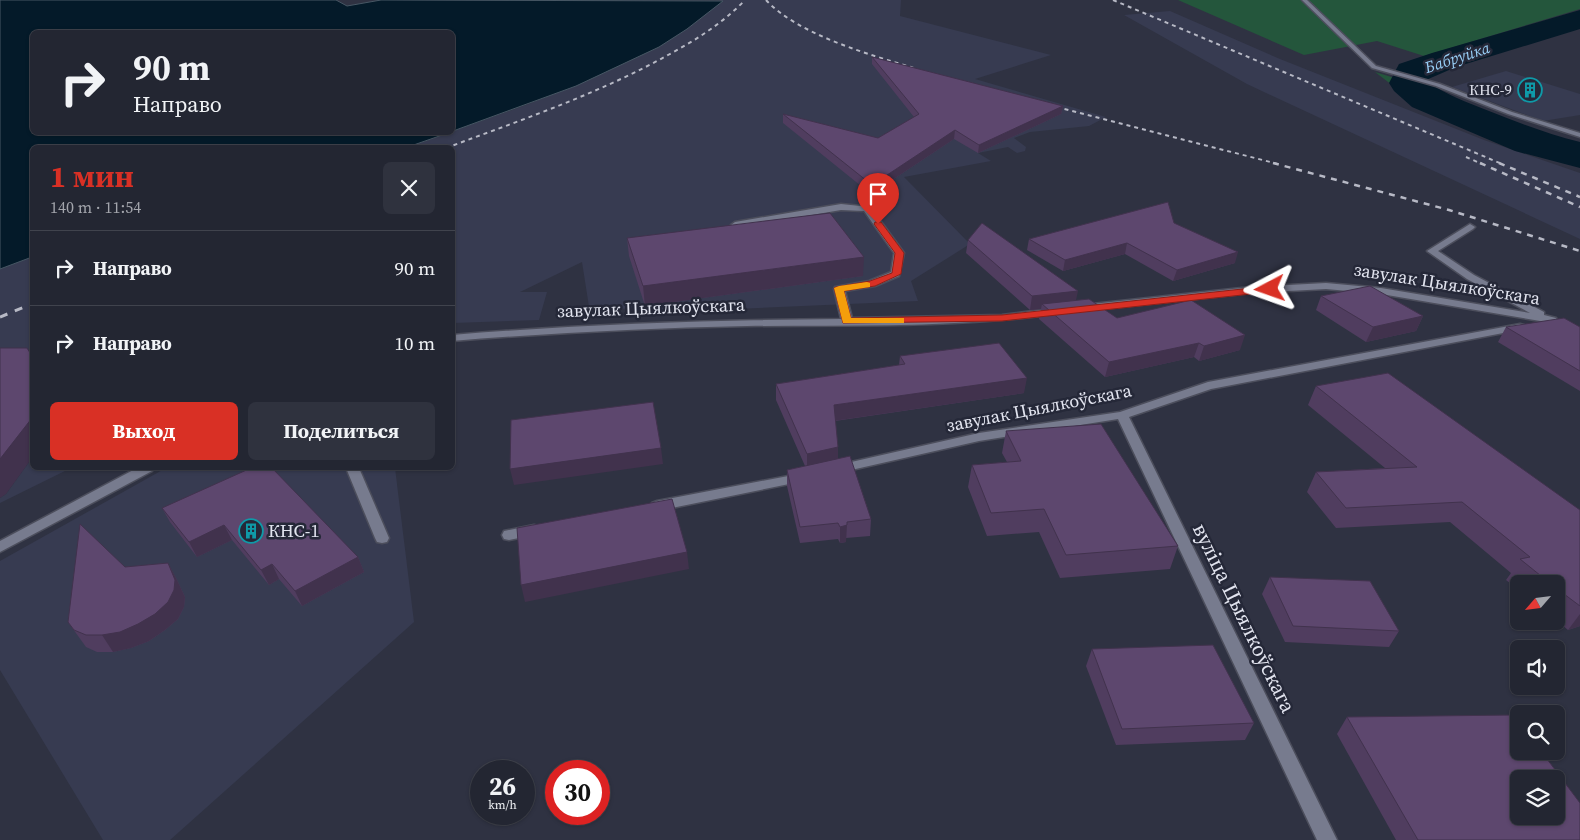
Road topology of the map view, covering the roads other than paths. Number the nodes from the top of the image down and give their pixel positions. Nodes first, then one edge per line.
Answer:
1 (1304, 0) edge
2 (1580, 135) edge
3 (1470, 226) dead end
4 (725, 227) edge
5 (847, 321) junction
6 (1555, 322) junction
7 (455, 338) edge
8 (1122, 414) junction
9 (143, 470) edge
10 (353, 470) edge
11 (645, 509) edge
12 (548, 527) edge
13 (509, 535) dead end
14 (382, 538) dead end
15 (0, 547) edge
16 (1327, 840) edge

1 - 2 street
3 - 6 street
4 - 5 street
5 - 6 street, завулак Цыялкоўскага
5 - 7 street, завулак Цыялкоўскага
6 - 8 street, завулак Цыялкоўскага
8 - 11 street, завулак Цыялкоўскага
8 - 16 street, вуліца Цыялкоўскага
9 - 15 street
10 - 14 street
12 - 13 street

